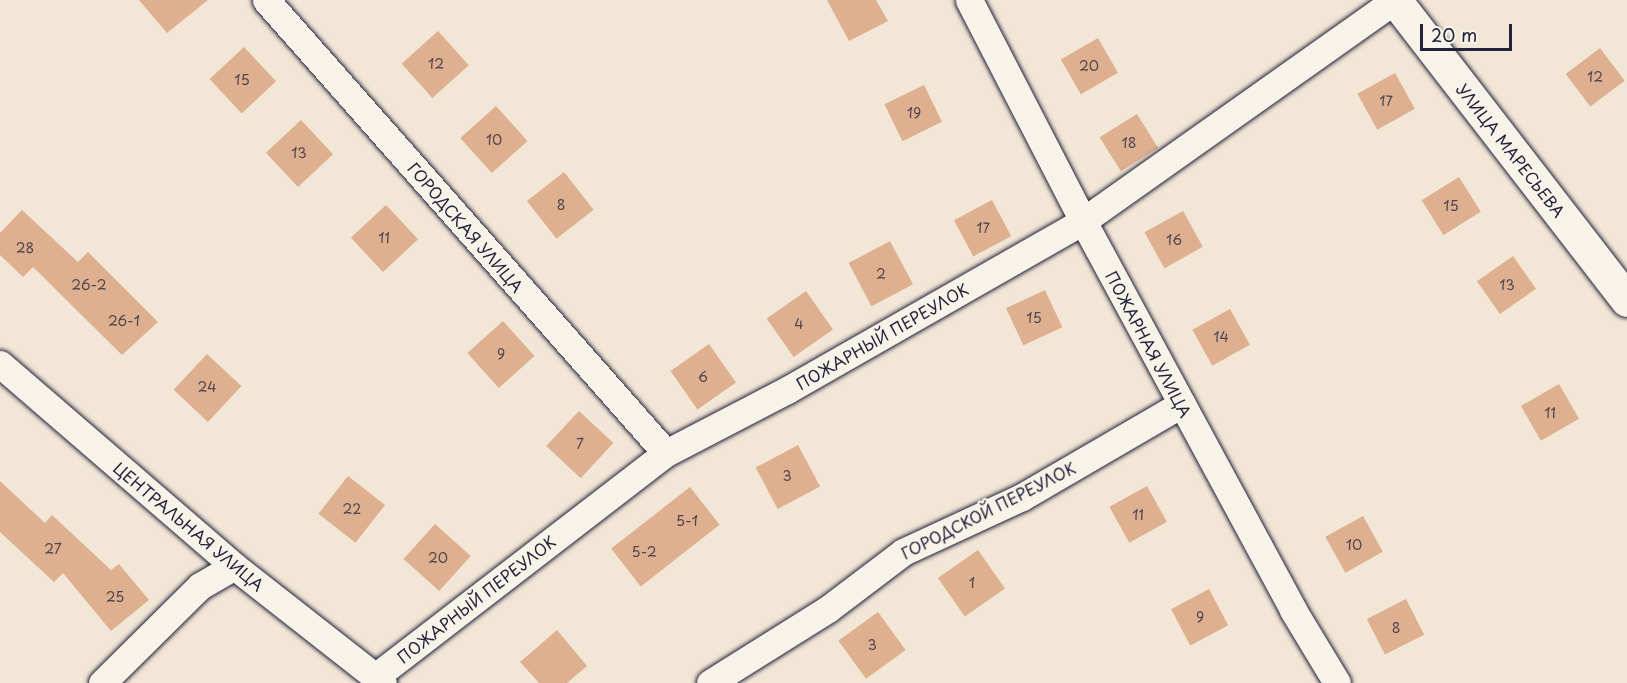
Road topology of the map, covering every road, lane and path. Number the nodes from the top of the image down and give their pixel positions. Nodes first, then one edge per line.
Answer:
1 (266, 0) edge
2 (969, 0) edge
3 (1395, 0) edge
4 (1083, 221) junction
5 (1627, 300) edge
6 (0, 364) edge
7 (1182, 404) junction
8 (666, 453) junction
9 (234, 566) junction
10 (379, 680) edge
11 (102, 683) edge
12 (710, 683) edge
13 (1337, 683) edge

1 - 8 street, ГОРОДСКАЯ УЛИЦА
2 - 4 street, ПОЖАРНАЯ УЛИЦА
3 - 4 street, ПОЖАРНЫЙ ПЕРЕУЛОК
3 - 5 street, УЛИЦА МАРЕСЬЕВА
4 - 7 street, ПОЖАРНАЯ УЛИЦА
4 - 8 street, ПОЖАРНЫЙ ПЕРЕУЛОК
6 - 9 street, ЦЕНТРАЛЬНАЯ УЛИЦА
7 - 12 street, ГОРОДСКОЙ ПЕРЕУЛОК
7 - 13 street, ПОЖАРНАЯ УЛИЦА
8 - 10 street, ПОЖАРНЫЙ ПЕРЕУЛОК
9 - 10 street, ЦЕНТРАЛЬНАЯ УЛИЦА
9 - 11 street

